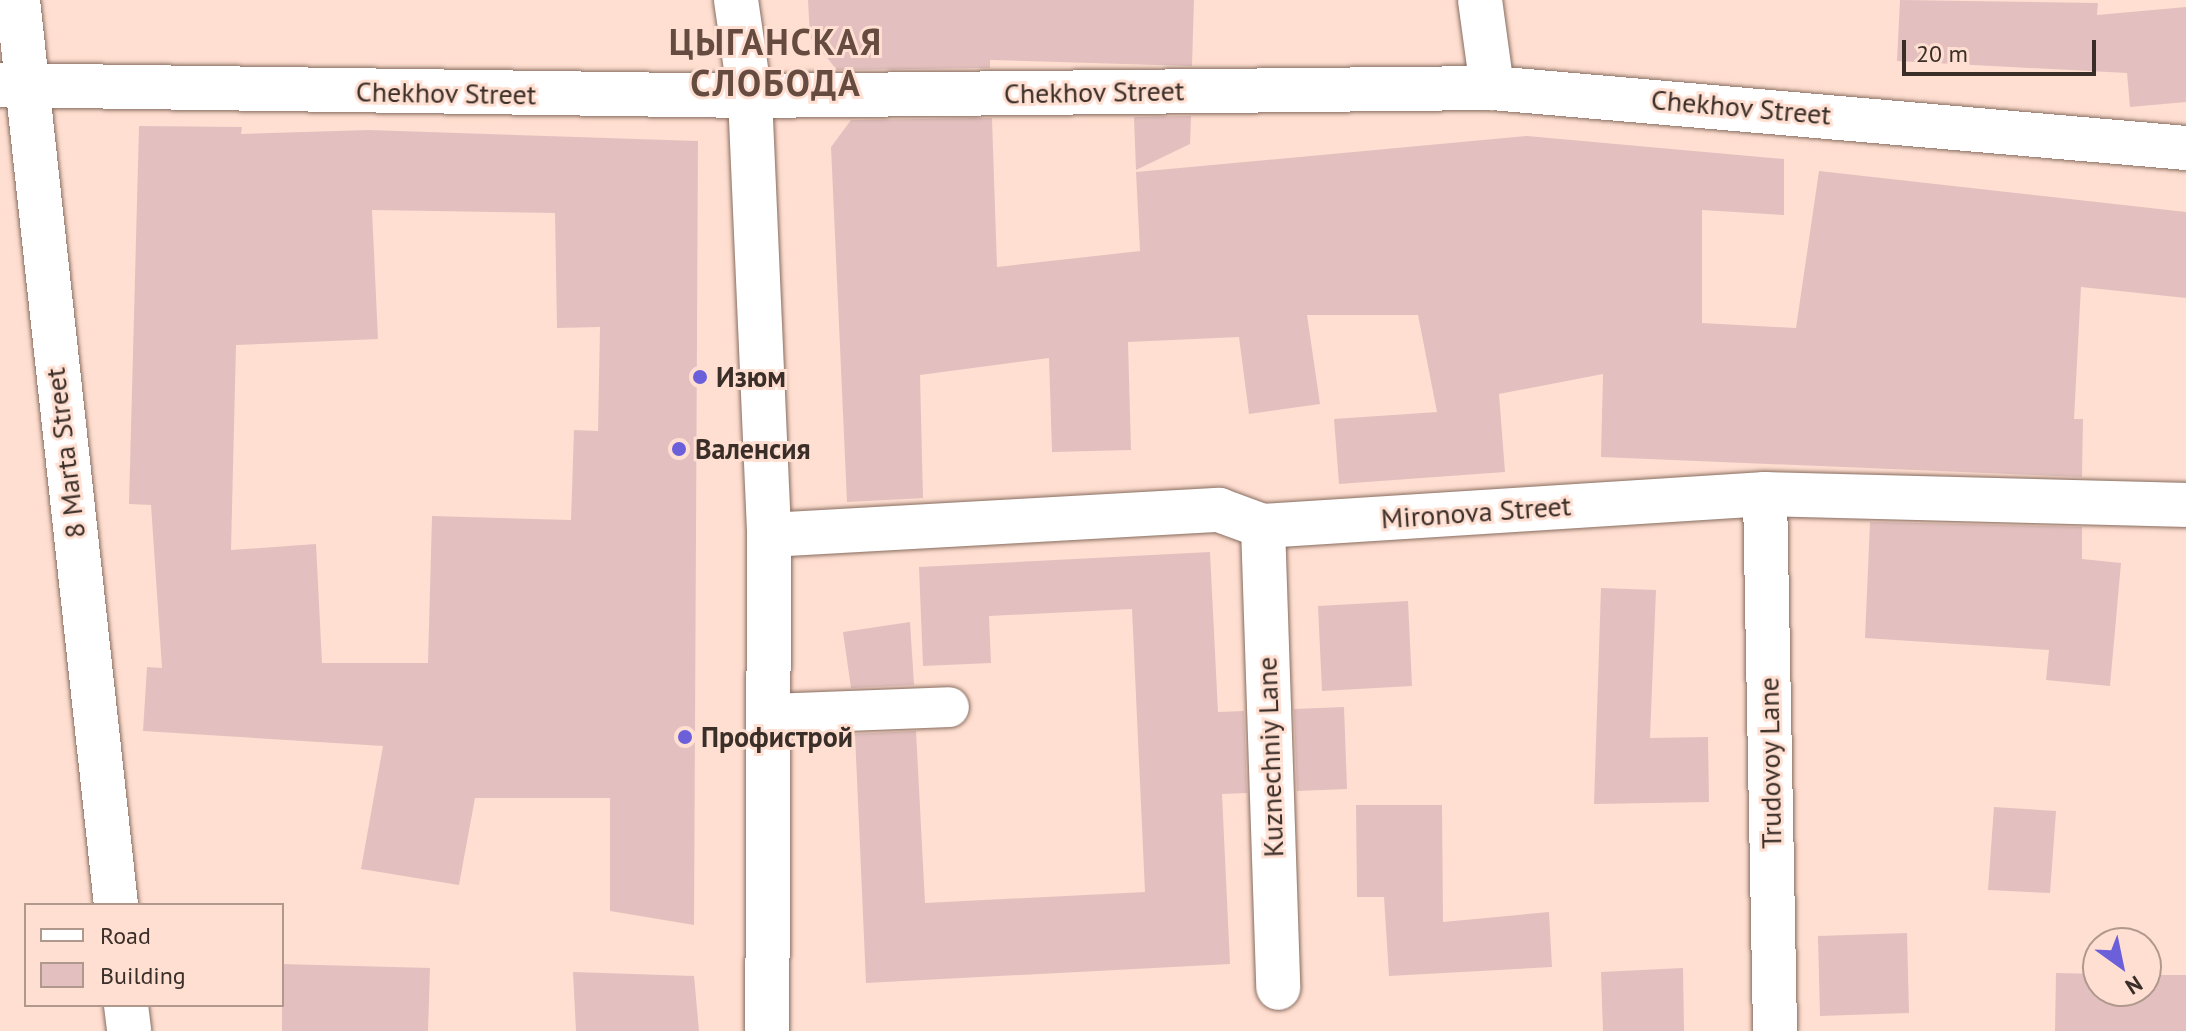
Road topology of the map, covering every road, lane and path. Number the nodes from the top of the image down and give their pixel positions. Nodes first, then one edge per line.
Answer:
1 (18, 0) edge
2 (736, 0) edge
3 (1480, 0) edge
4 (12, 87) edge
5 (1492, 88) junction
6 (750, 96) junction
7 (2186, 148) edge
8 (1765, 494) junction
9 (2186, 505) edge
10 (1263, 526) junction
11 (769, 535) junction
12 (949, 707) dead end
13 (770, 714) junction
14 (116, 903) edge
15 (1278, 988) dead end
16 (126, 1007) edge
17 (129, 1031) edge
18 (767, 1031) edge
19 (1775, 1031) edge

1 - 4 street, 8 Marta Street
2 - 6 street
3 - 5 street
4 - 6 street, Chekhov Street
4 - 14 street, 8 Marta Street
5 - 6 street, Chekhov Street
5 - 7 street, Chekhov Street
6 - 11 street
8 - 9 street, Mironova Street
8 - 10 street, Mironova Street
8 - 19 street, Trudovoy Lane
10 - 11 street, Mironova Street
10 - 15 street, Kuznechniy Lane
11 - 13 street
12 - 13 lane
13 - 18 street
16 - 17 street

